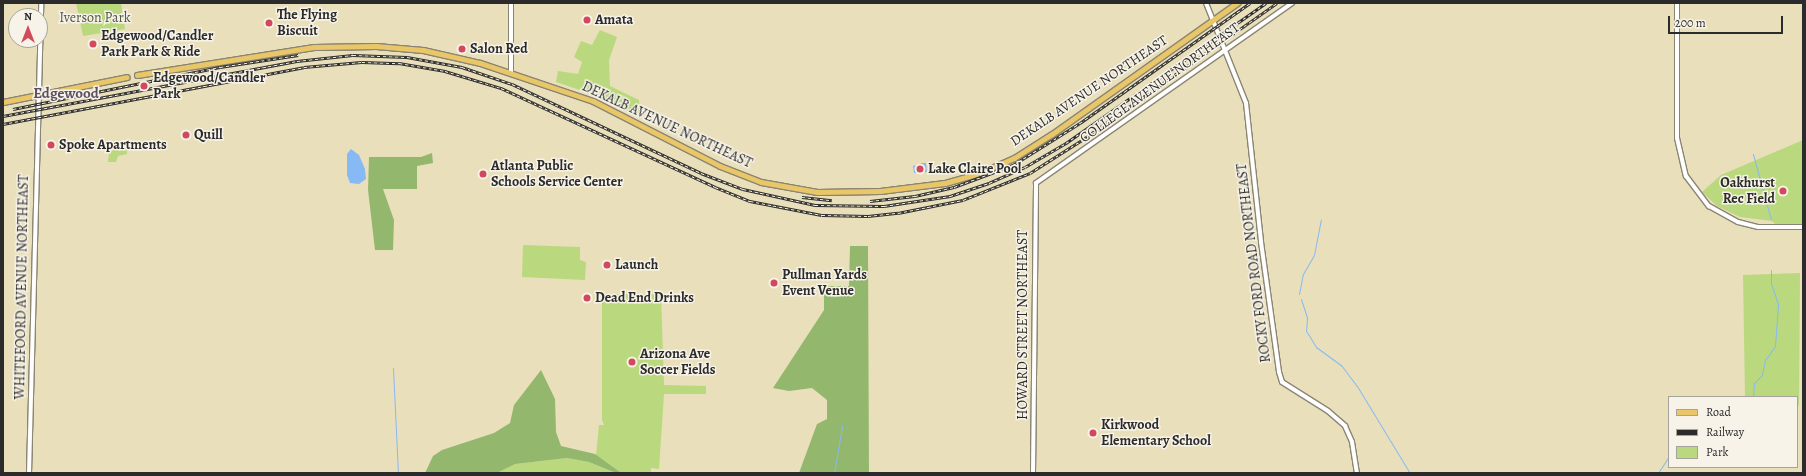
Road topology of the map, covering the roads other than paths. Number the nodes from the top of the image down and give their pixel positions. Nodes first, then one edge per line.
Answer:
1 (41, 3) edge
2 (510, 3) edge
3 (1206, 3) edge
4 (1237, 3) edge
5 (1292, 3) edge
6 (1677, 3) edge
7 (1213, 20) junction
8 (1224, 50) junction
9 (511, 72) junction
10 (137, 75) dead end
11 (127, 77) dead end
12 (40, 93) junction
13 (3, 102) edge
14 (1040, 179) joint
15 (1803, 227) edge
16 (29, 473) edge
17 (1034, 473) edge
18 (1357, 473) edge

1 - 12 street, WHITEFOORD AVENUE NORTHEAST
2 - 9 street
3 - 7 street, ROCKY FORD ROAD NORTHEAST
4 - 7 main road, DEKALB AVENUE NORTHEAST
5 - 8 street, COLLEGE AVENUE NORTHEAST
6 - 15 street
7 - 8 street, ROCKY FORD ROAD NORTHEAST
7 - 9 main road, DEKALB AVENUE NORTHEAST
8 - 14 street, COLLEGE AVENUE NORTHEAST
8 - 18 street, ROCKY FORD ROAD NORTHEAST
9 - 10 main road, DEKALB AVENUE NORTHEAST
11 - 12 main road
12 - 13 main road
12 - 16 street, WHITEFOORD AVENUE NORTHEAST
14 - 17 street, HOWARD STREET NORTHEAST

